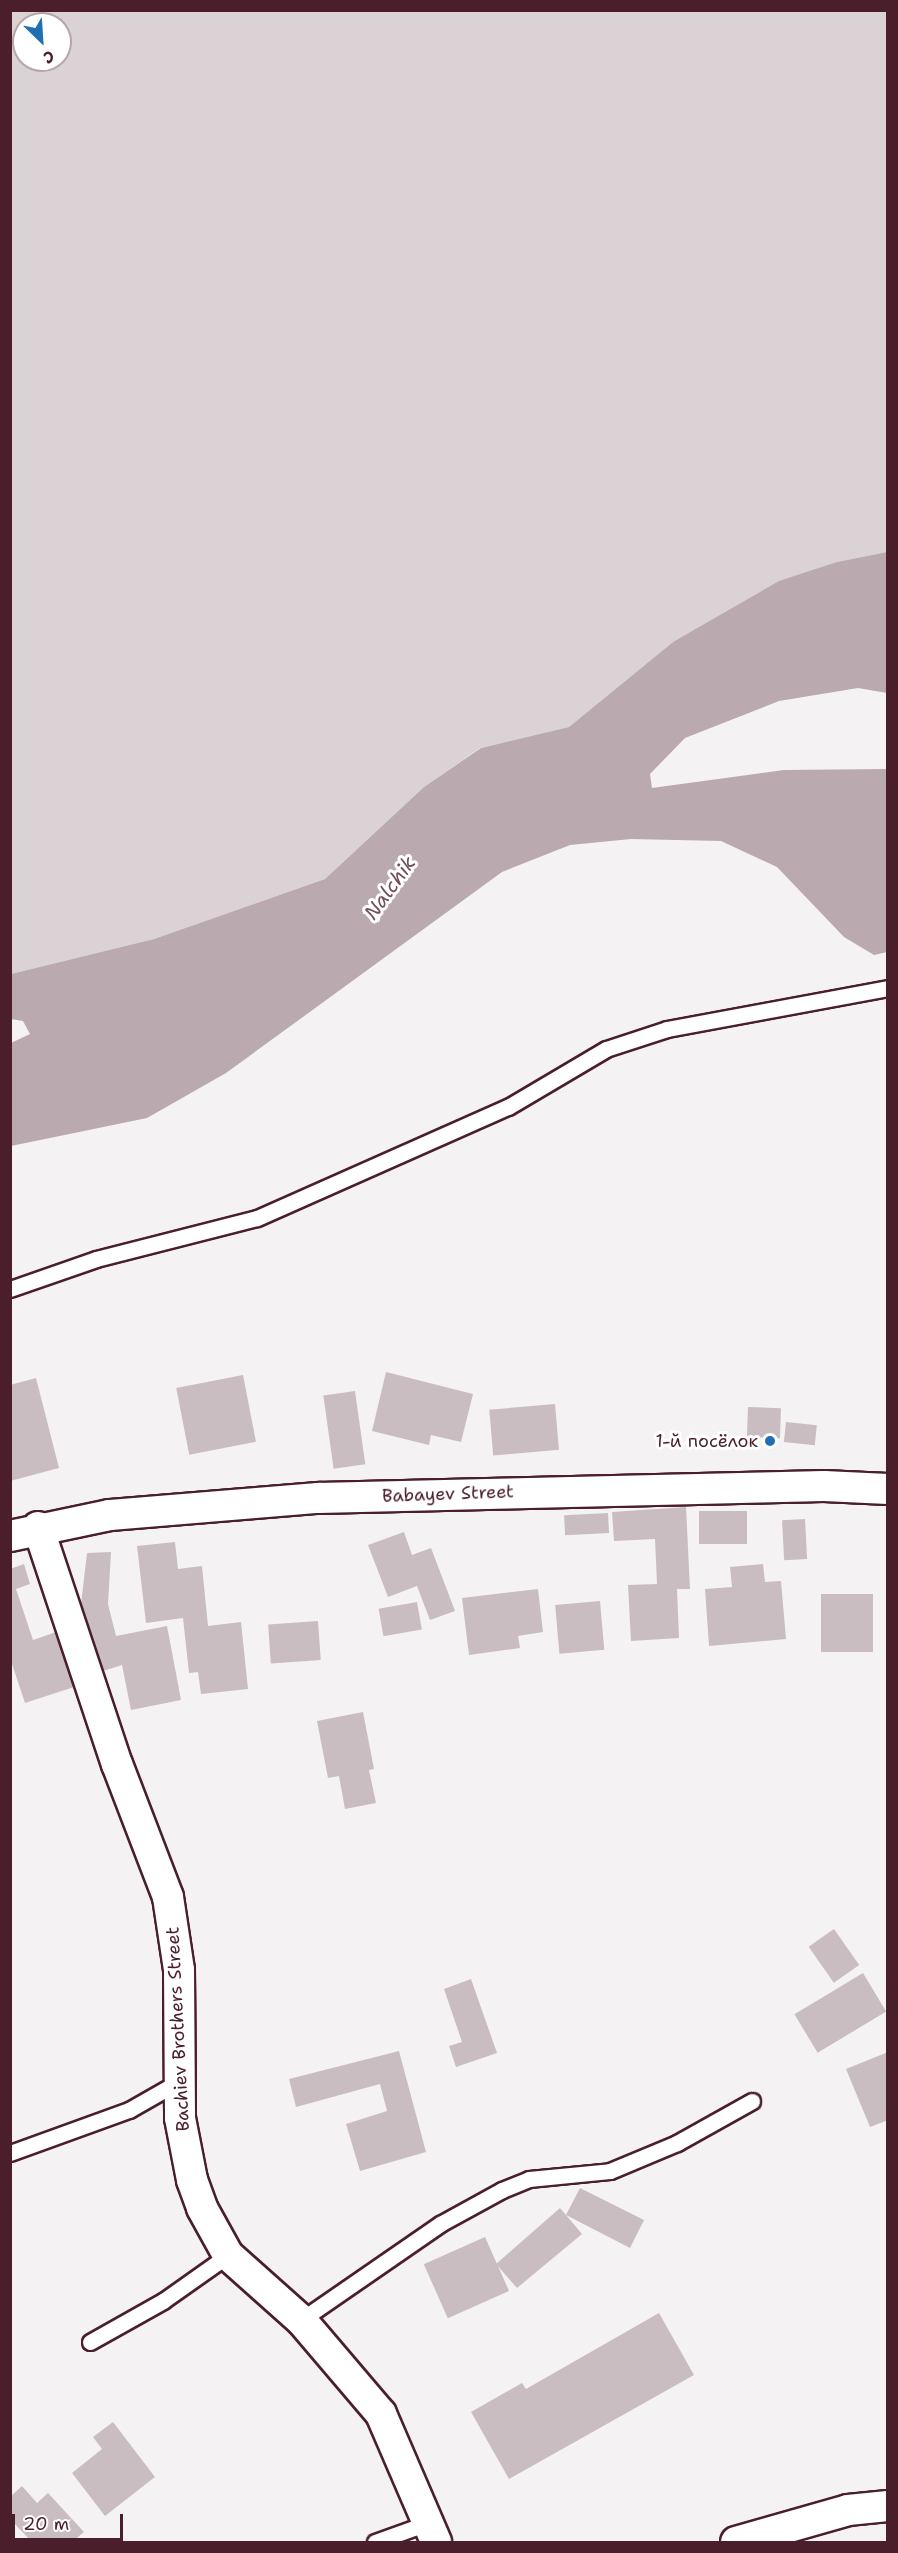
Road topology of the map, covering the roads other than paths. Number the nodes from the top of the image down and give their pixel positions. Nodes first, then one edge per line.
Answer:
1 (888, 988) edge
2 (10, 1289) edge
3 (888, 1489) edge
4 (24, 1531) edge
5 (178, 2082) junction
6 (753, 2101) dead end
7 (10, 2153) edge
8 (228, 2255) junction
9 (301, 2320) junction
10 (90, 2342) dead end
11 (888, 2506) edge
12 (430, 2533) edge
13 (375, 2542) edge
14 (736, 2542) edge

1 - 2 lane
3 - 4 street, Babayev Street
4 - 5 street, Bachiev Brothers Street
5 - 7 lane
5 - 8 street, Bachiev Brothers Street
6 - 9 lane
8 - 9 street, Bachiev Brothers Street
8 - 10 lane
9 - 12 street, Bachiev Brothers Street
11 - 14 street
12 - 13 lane

